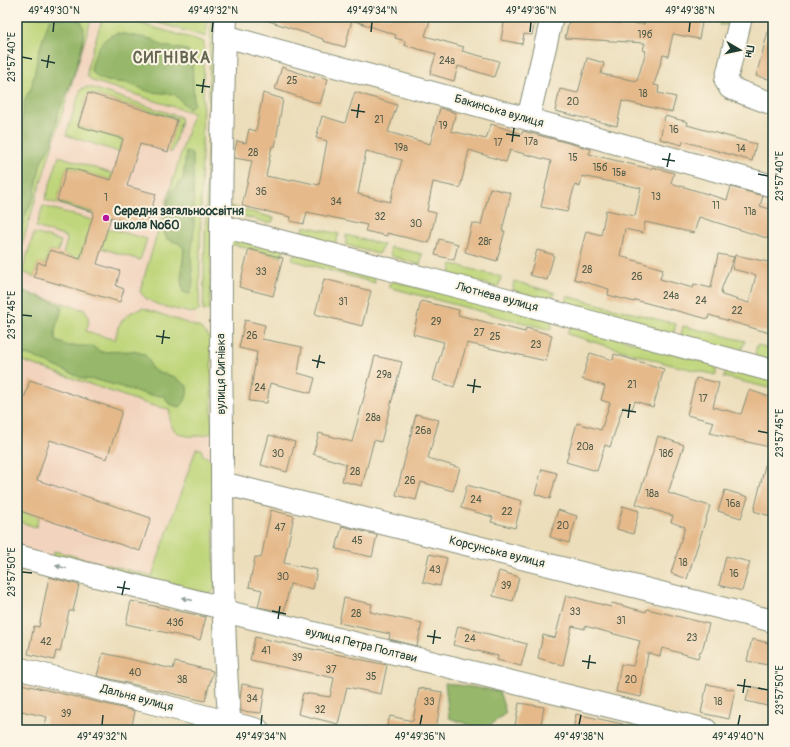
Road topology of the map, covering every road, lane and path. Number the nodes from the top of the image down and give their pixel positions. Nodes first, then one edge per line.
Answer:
1 (552, 17) edge
2 (742, 17) edge
3 (225, 26) edge
4 (773, 104) edge
5 (528, 119) junction
6 (773, 186) edge
7 (221, 226) junction
8 (773, 372) edge
9 (222, 483) junction
10 (17, 556) edge
11 (224, 611) junction
12 (773, 621) edge
13 (17, 668) edge
14 (230, 727) edge
15 (258, 730) edge
16 (706, 730) edge

1 - 5 street
2 - 4 street
3 - 5 street, Бакинська вулиця
3 - 7 street, вулиця Сигнівка
5 - 6 street, Бакинська вулиця
7 - 8 street, Лютнева вулиця
7 - 9 street, вулиця Сигнівка
9 - 11 street, вулиця Сигнівка
9 - 12 street, Корсунська вулиця
11 -> 10 street, вулиця Петра Полтави
11 - 14 street, вулиця Сигнівка
11 - 16 street, вулиця Петра Полтави
13 - 14 street, Дальня вулиця
14 - 15 street, Дальня вулиця

